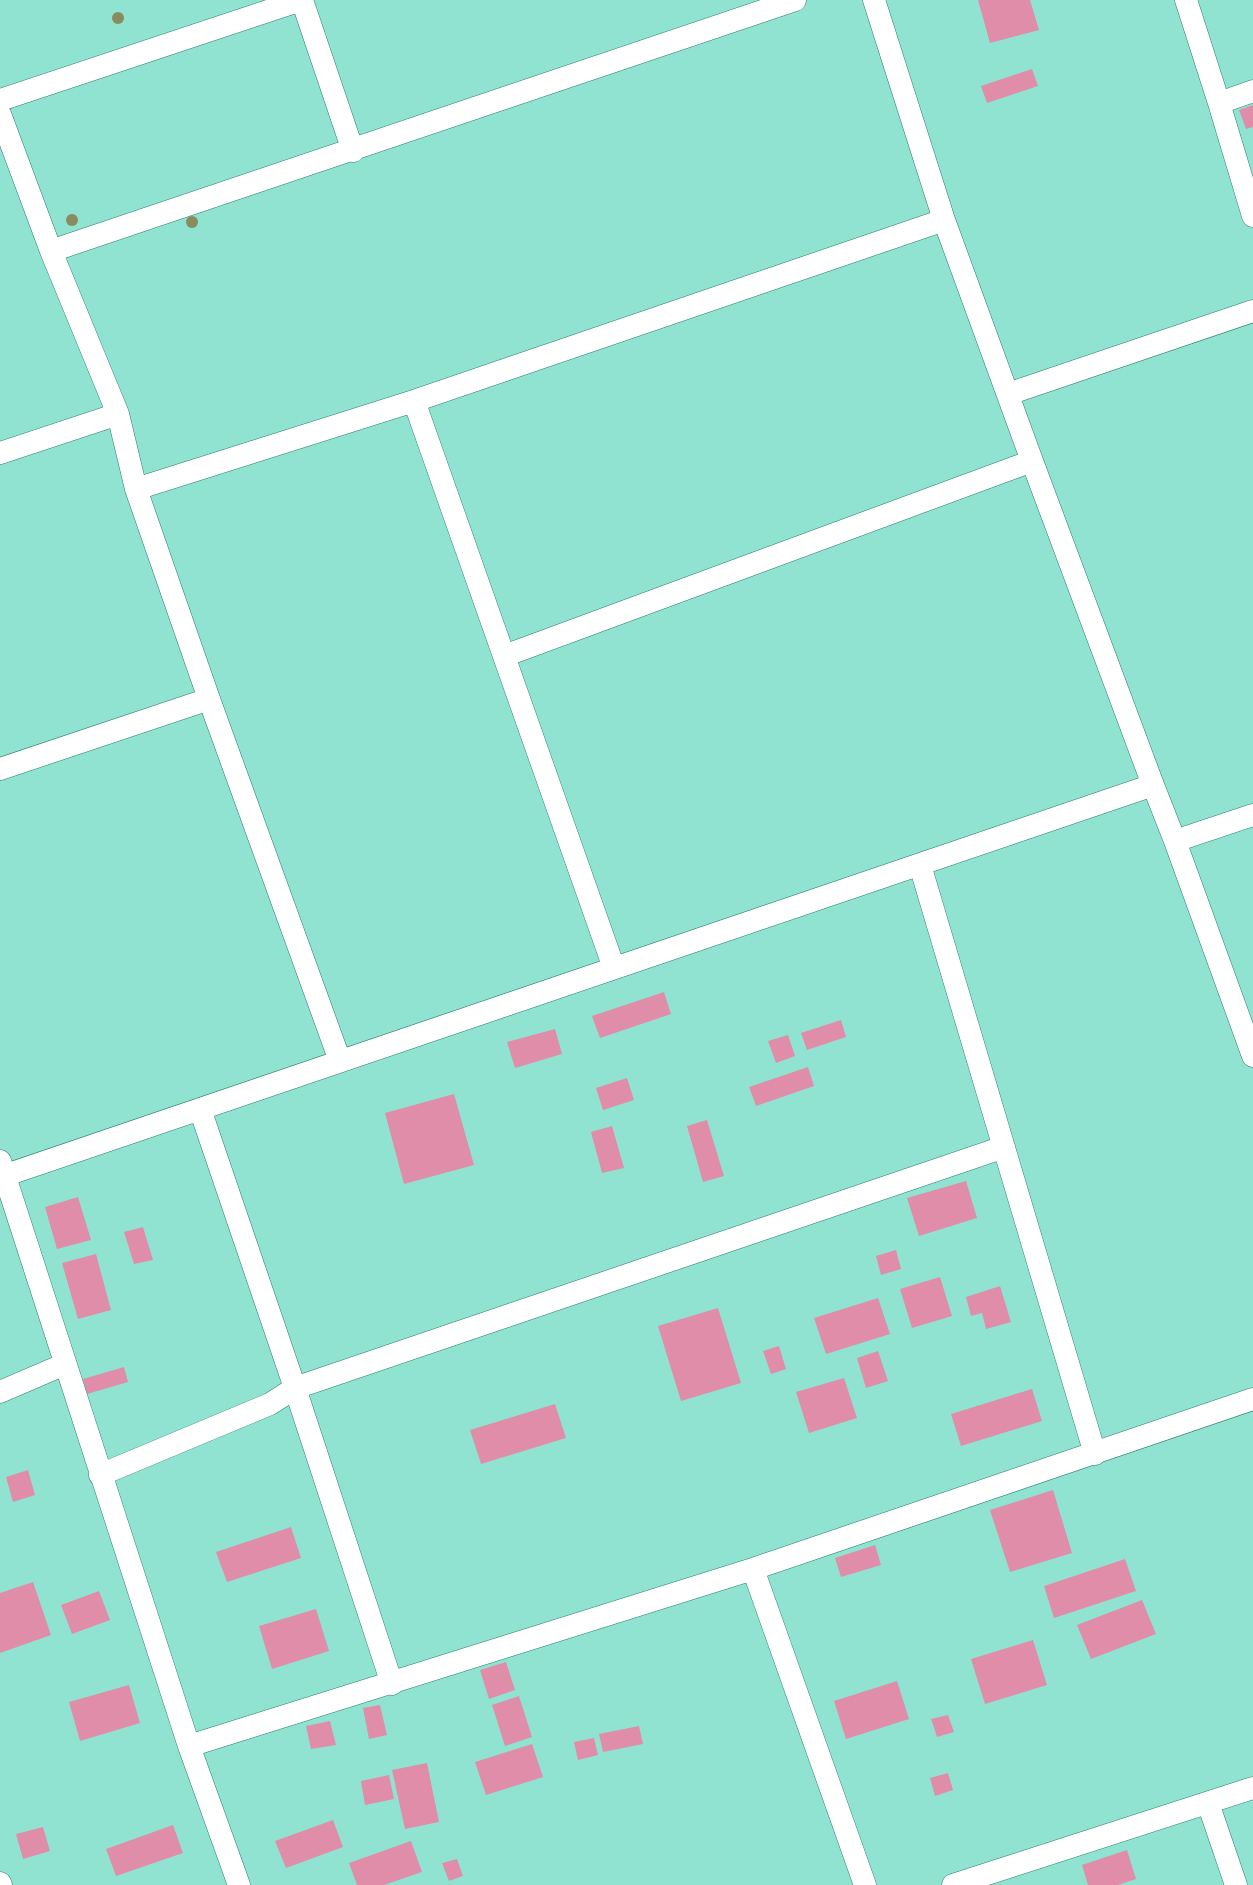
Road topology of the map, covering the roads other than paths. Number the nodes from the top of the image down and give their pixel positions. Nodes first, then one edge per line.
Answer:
1 (302, 0) edge
2 (795, 0) edge
3 (874, 0) edge
4 (1186, 0) edge
5 (1253, 91) edge
6 (0, 100) edge
7 (1219, 103) junction
8 (0, 114) edge
9 (353, 151) junction
10 (1253, 216) edge
11 (944, 220) junction
12 (51, 252) junction
13 (1253, 311) edge
14 (1008, 394) junction
15 (414, 401) junction
16 (118, 414) junction
17 (0, 453) edge
18 (1032, 461) junction
19 (136, 489) junction
20 (504, 656) junction
21 (209, 699) junction
22 (0, 769) edge
23 (1153, 785) junction
24 (1253, 815) edge
25 (1175, 841) junction
26 (920, 865) junction
27 (614, 968) junction
28 (1253, 1056) edge
29 (340, 1061) junction
30 (200, 1109) junction
31 (1004, 1147) junction
32 (2, 1171) edge
33 (65, 1364) junction
34 (295, 1388) junction
35 (0, 1392) edge
36 (1253, 1399) edge
37 (1095, 1454) junction
38 (100, 1475) junction
39 (753, 1569) junction
40 (392, 1684) junction
41 (189, 1746) junction
42 (1253, 1788) edge
43 (1208, 1802) junction
44 (239, 1885) edge
45 (865, 1885) edge
46 (953, 1885) edge
47 (1236, 1885) edge

1 - 6 street
1 - 9 street
2 - 9 street
3 - 11 street
4 - 7 street
5 - 7 street
7 - 10 street
8 - 12 street
9 - 12 street
11 - 14 street
11 - 15 street
12 - 16 street
13 - 14 street
14 - 18 street
15 - 19 street
15 - 20 street
16 - 17 street
16 - 19 street
18 - 20 street
18 - 23 street
19 - 21 street
20 - 27 street
21 - 22 street
21 - 29 street
23 - 25 street
23 - 26 street
24 - 25 street
25 - 28 street
26 - 27 street
26 - 31 street
27 - 29 street
29 - 30 street
30 - 32 street
30 - 34 street
31 - 34 street
31 - 37 street
32 - 33 street
33 - 35 street
33 - 38 street
34 - 38 street
34 - 40 street
36 - 37 street
37 - 39 street
38 - 41 street
39 - 40 street
39 - 45 street
40 - 41 street
41 - 44 street
42 - 43 street
43 - 46 street
43 - 47 street

